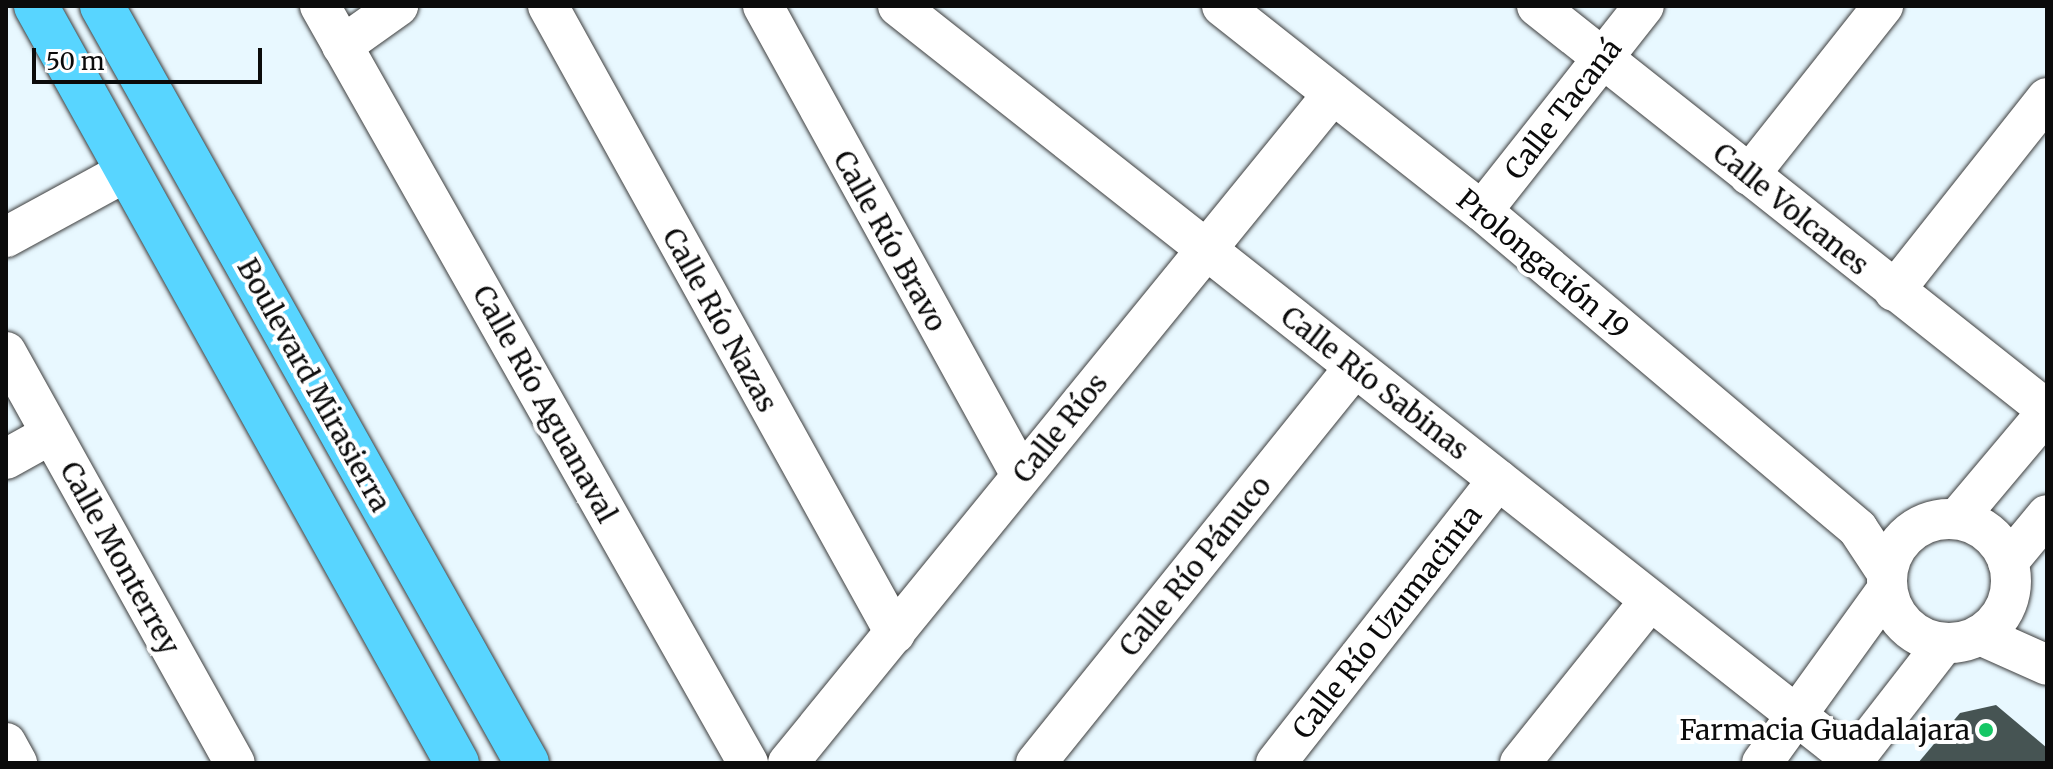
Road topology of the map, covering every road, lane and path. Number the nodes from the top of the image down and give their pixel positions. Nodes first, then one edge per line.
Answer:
1 (36, 6) edge
2 (102, 6) edge
3 (320, 6) edge
4 (398, 6) edge
5 (548, 6) edge
6 (763, 6) edge
7 (898, 6) edge
8 (1222, 6) edge
9 (1537, 6) edge
10 (1644, 6) edge
11 (1883, 6) edge
12 (342, 46) junction
13 (1602, 59) junction
14 (1333, 94) junction
15 (2047, 98) edge
16 (125, 172) junction
17 (1749, 175) junction
18 (1482, 211) junction
19 (6, 237) edge
20 (1207, 247) junction
21 (1894, 291) junction
22 (6, 352) edge
23 (1354, 368) junction
24 (2047, 411) edge
25 (51, 434) junction
26 (6, 459) edge
27 (1021, 475) junction
28 (1498, 480) junction
29 (2047, 515) edge
30 (1957, 519) junction
31 (1858, 529) junction
32 (1914, 529) junction
33 (1887, 581) junction
34 (2008, 581) junction
35 (1648, 603) junction
36 (895, 633) junction
37 (1962, 639) junction
38 (2042, 661) edge
39 (1798, 716) junction
40 (6, 743) edge
41 (1852, 762) edge
42 (17, 763) edge
43 (235, 763) edge
44 (457, 763) edge
45 (527, 763) edge
46 (748, 763) edge
47 (788, 763) edge
48 (1036, 763) edge
49 (1276, 763) edge
50 (1520, 763) edge
51 (1762, 763) edge

1 - 16 main road
2 - 45 main road, Boulevard Mirasierra
3 - 12 street, Calle Río Aguanaval
4 - 12 street
5 - 36 street, Calle Río Nazas
6 - 27 street, Calle Río Bravo
7 - 20 street, Calle Río Sabinas
8 - 14 street, Prolongación 19
9 - 13 street, Calle Volcanes
10 - 13 street, Calle Tacaná
11 - 17 street
12 - 46 street, Calle Río Aguanaval
13 - 17 street, Calle Volcanes
13 - 18 street, Calle Tacaná
14 - 18 street, Prolongación 19
14 - 20 street, Calle Ríos
15 - 21 street
16 - 19 street
16 - 44 main road
17 - 21 street, Calle Volcanes
18 - 31 street, Prolongación 19
20 - 23 street, Calle Río Sabinas
20 - 27 street, Calle Ríos
21 - 24 street, Calle Volcanes
22 - 25 street, Calle Monterrey
23 - 28 street, Calle Río Sabinas
23 - 48 street, Calle Río Pánuco
24 - 30 street
25 - 26 street
25 - 43 street, Calle Monterrey
27 - 36 street, Calle Ríos
28 - 35 street, Calle Río Sabinas
28 - 49 street, Calle Río Uzumacinta
29 - 34 street
30 - 32 street
30 - 34 street
31 - 32 street
31 - 33 street, Prolongación 19
32 - 33 street
33 - 37 street
33 - 39 street
34 - 37 street
34 - 38 street
35 - 39 street, Calle Río Sabinas
35 - 50 street
36 - 47 street, Calle Ríos
37 - 38 street
37 - 41 street
39 - 41 street, Calle Río Sabinas
39 - 51 street
40 - 42 street

